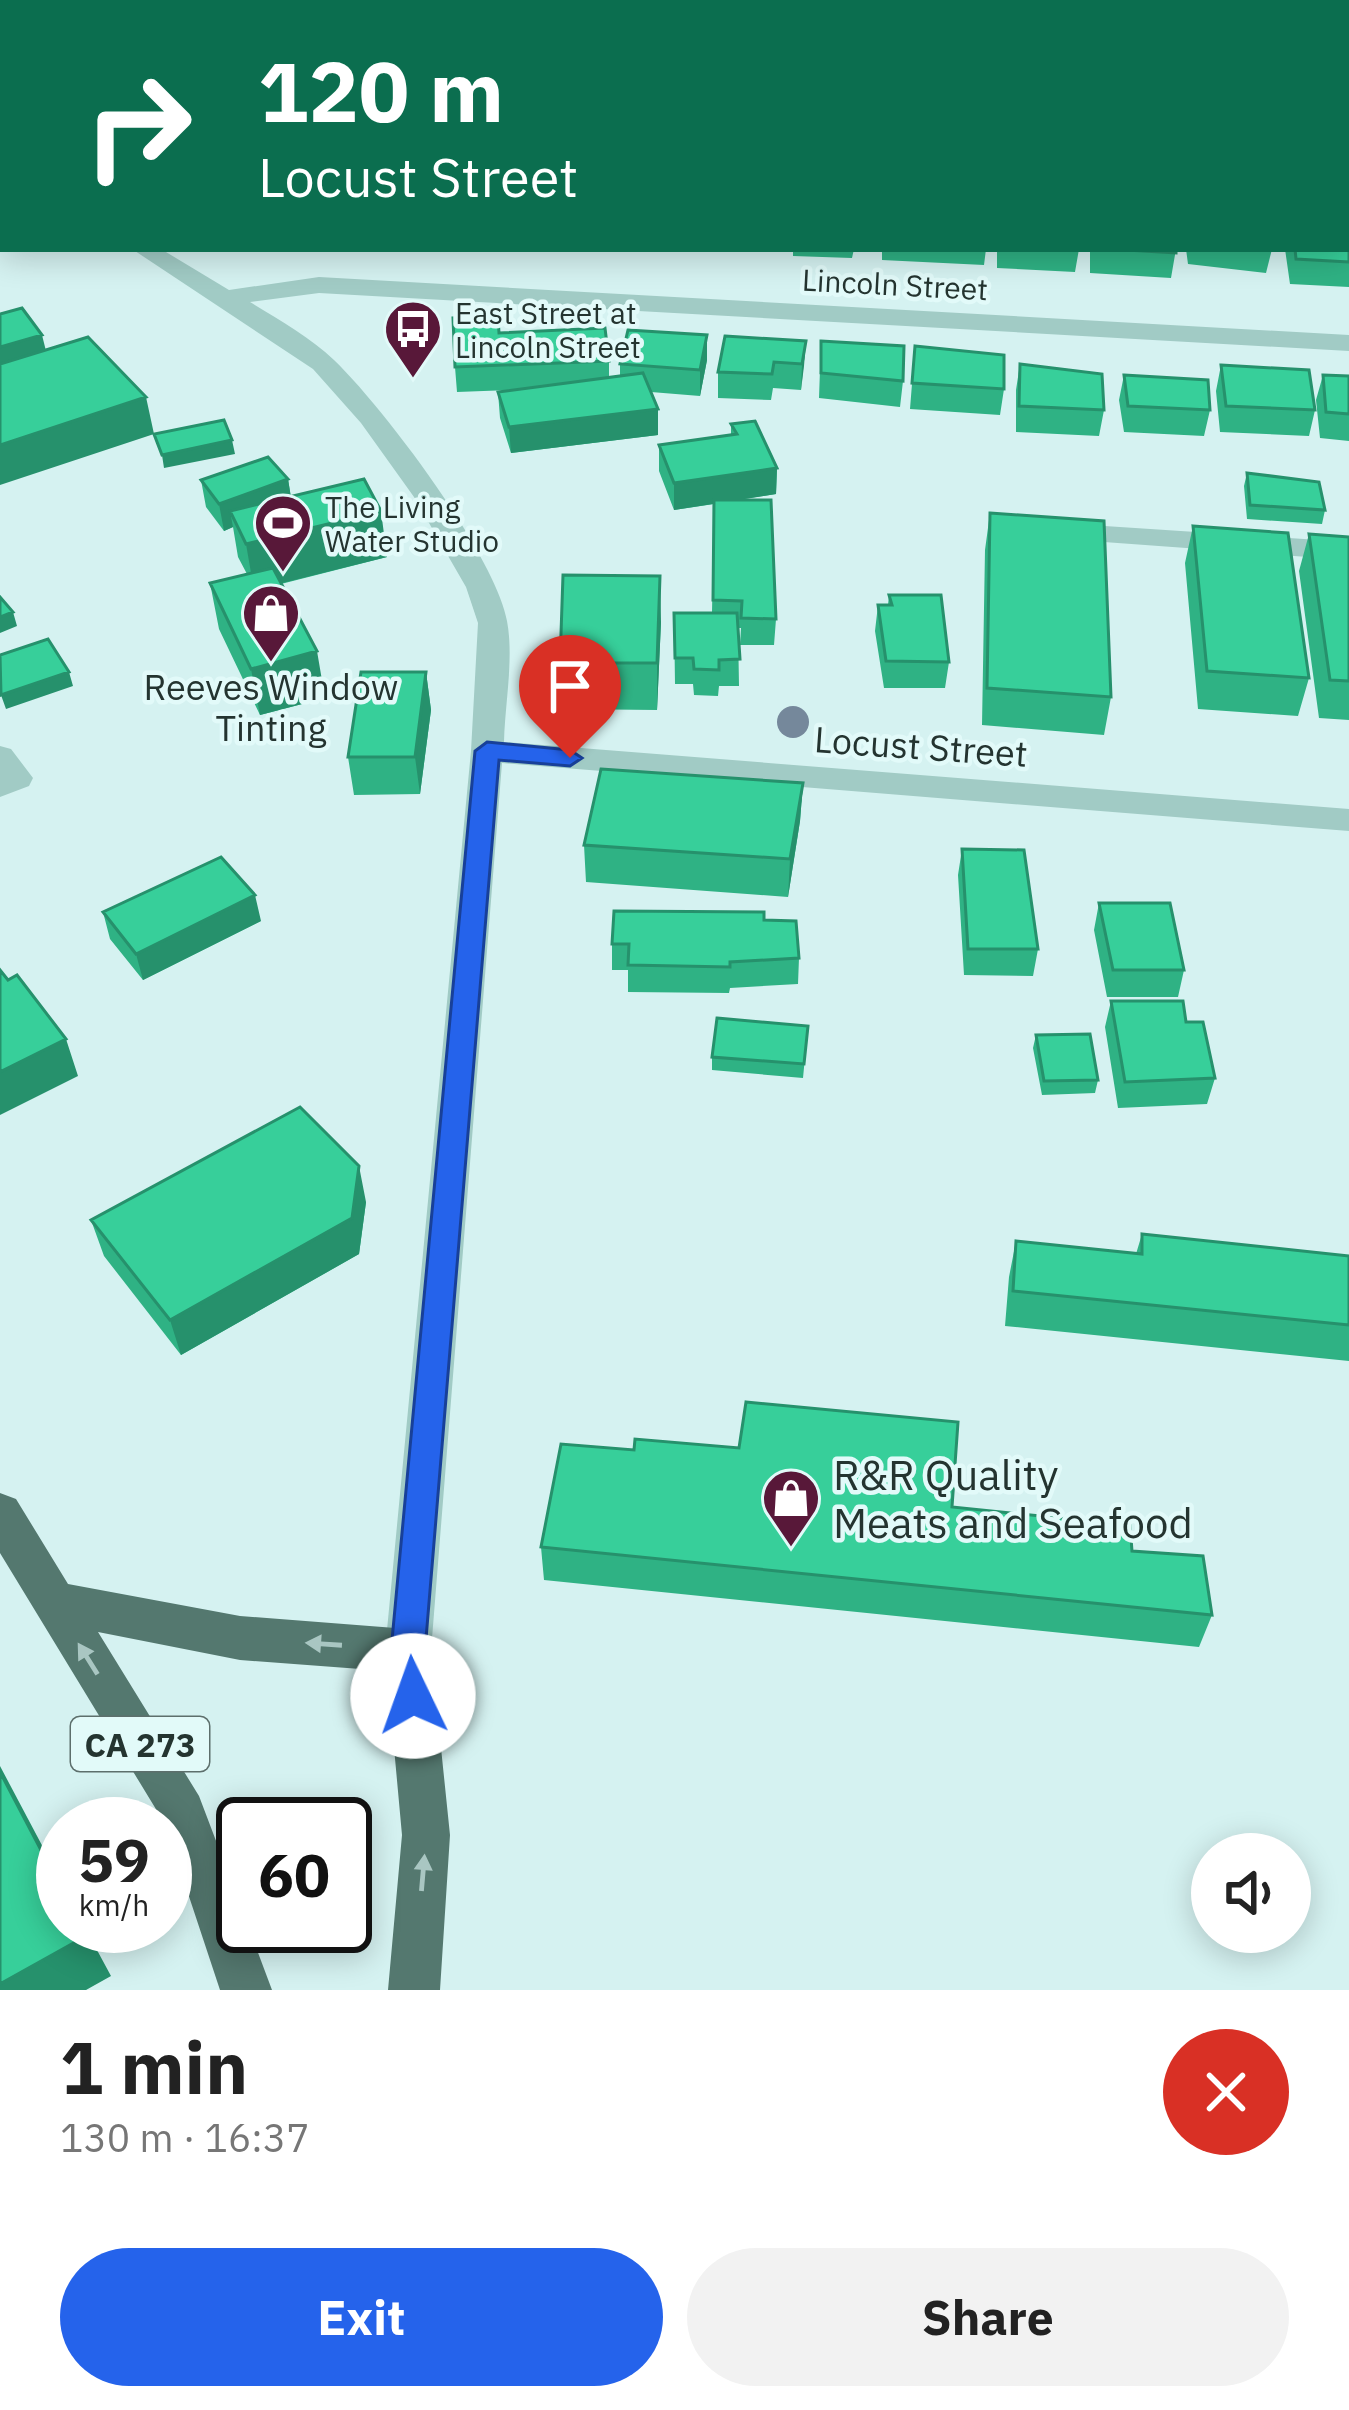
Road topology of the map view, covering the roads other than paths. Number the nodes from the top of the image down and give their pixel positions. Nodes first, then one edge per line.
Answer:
1 (149, 252) edge
2 (223, 298) junction
3 (1349, 344) edge
4 (1032, 530) edge
5 (1349, 551) edge
6 (487, 751) junction
7 (0, 758) edge
8 (0, 786) edge
9 (1349, 820) edge
10 (0, 1513) edge
11 (53, 1602) junction
12 (408, 1651) junction
13 (239, 1988) edge
14 (413, 1990) edge

1 - 2 street
2 - 3 street, Lincoln Street
2 - 6 street
4 - 5 street
6 - 9 street, Locust Street
6 - 12 street
7 - 8 street
10 - 11 main road, CA 273
12 -> 11 main road
13 -> 11 main road, CA 273
14 -> 12 main road

